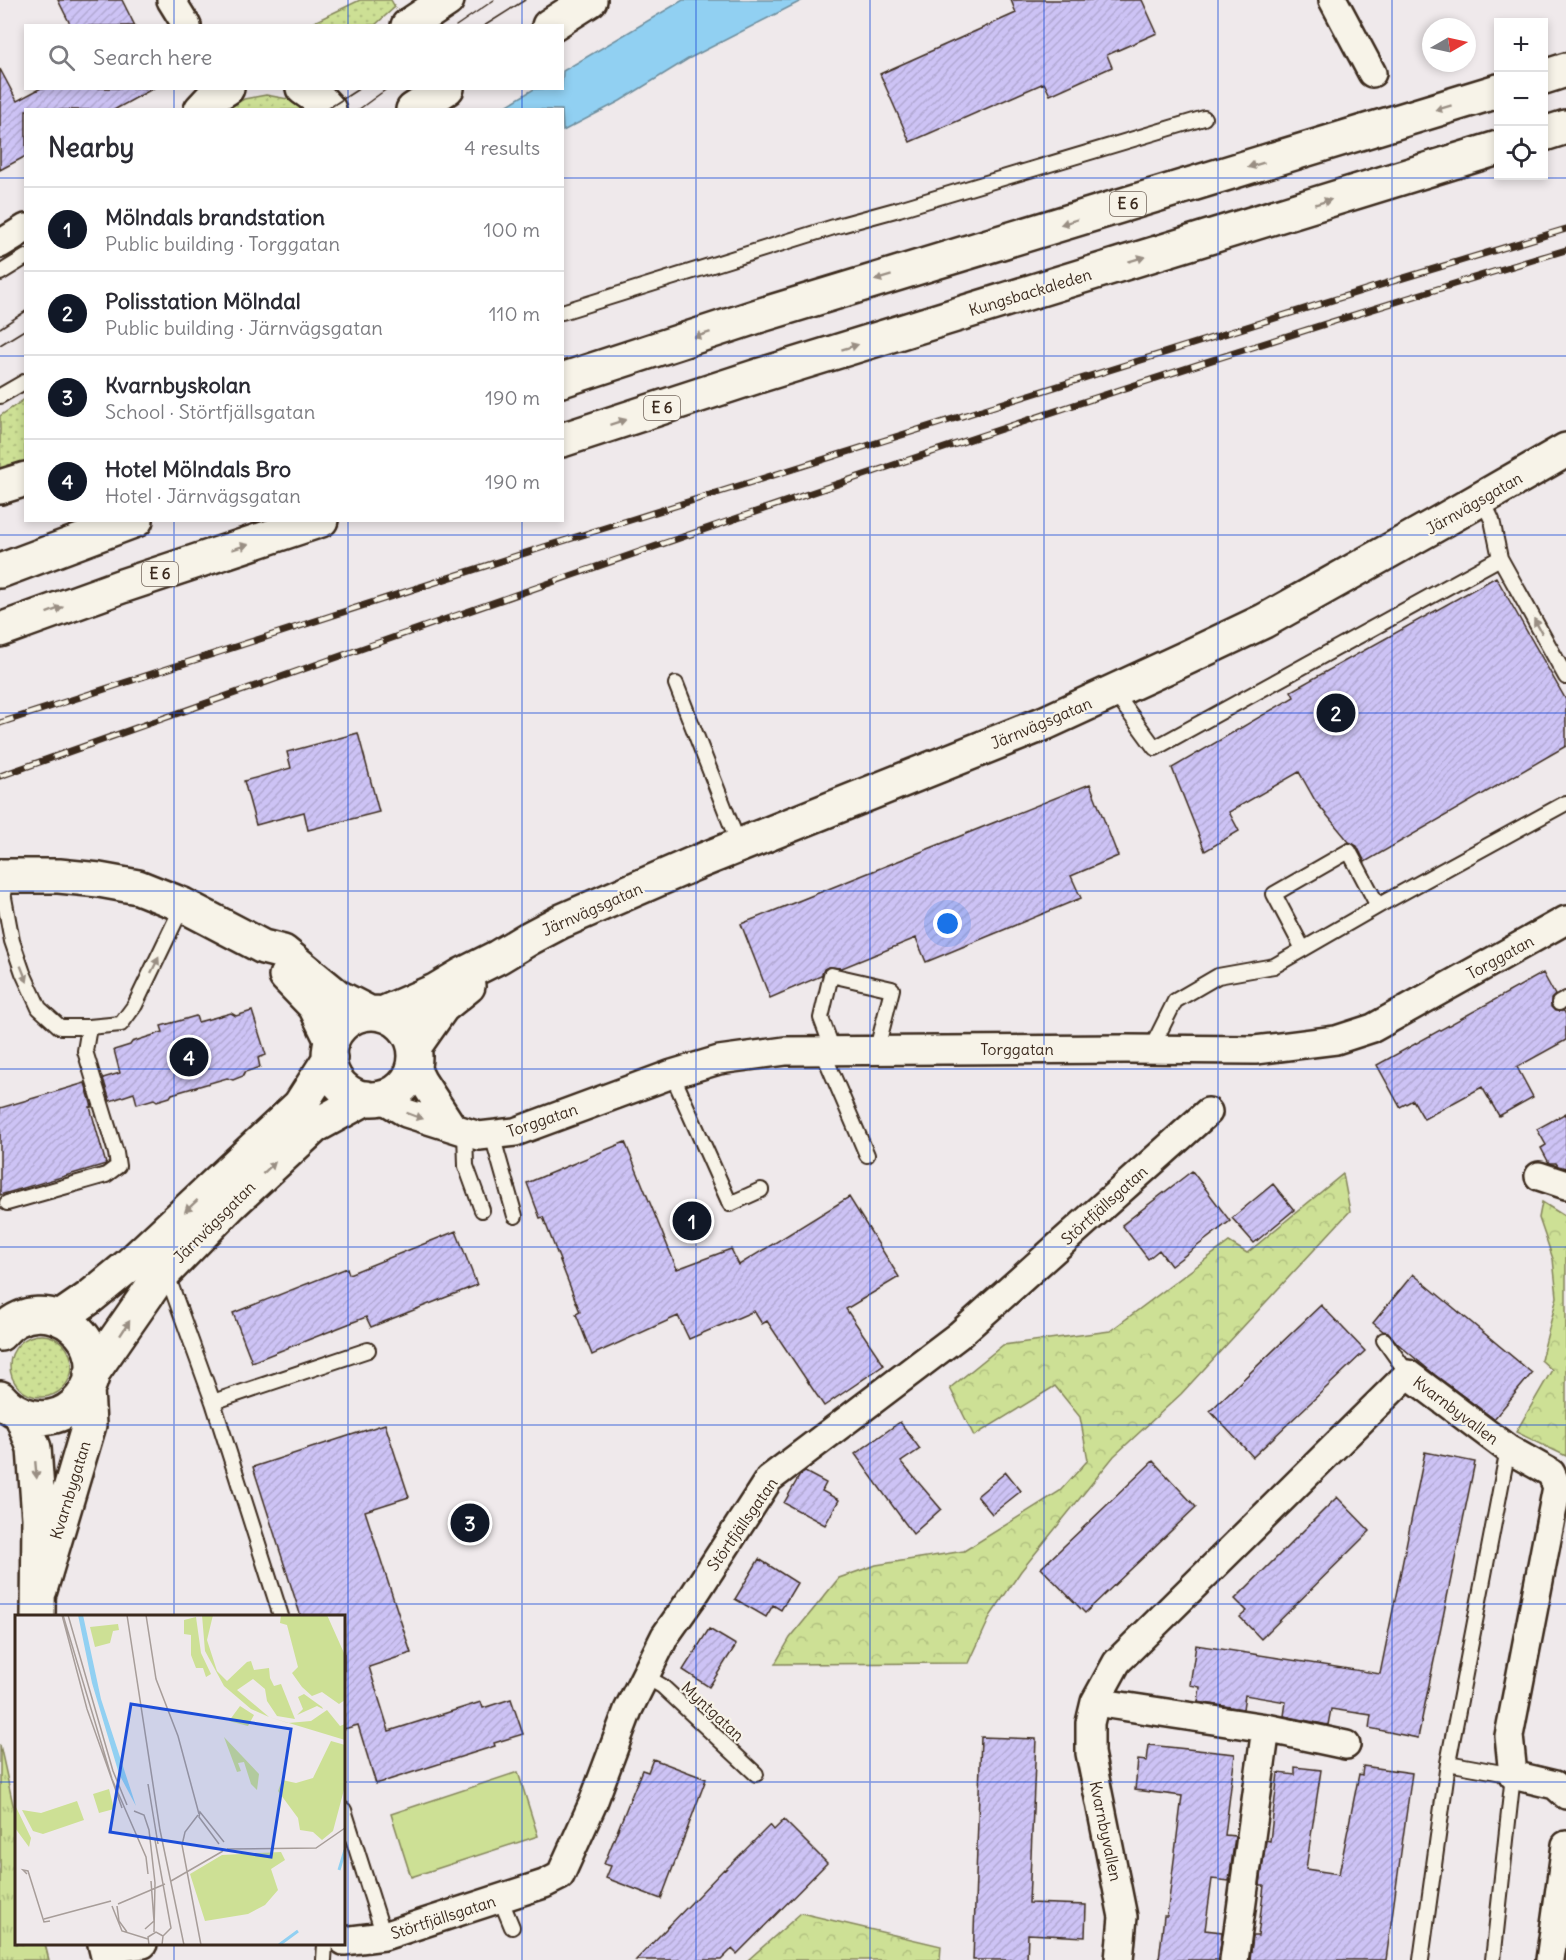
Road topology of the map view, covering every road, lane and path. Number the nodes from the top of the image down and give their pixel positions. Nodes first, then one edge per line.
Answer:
1 (171, 0) edge
2 (447, 0) edge
3 (590, 0) edge
4 (1333, 0) edge
5 (186, 24) edge
6 (411, 24) edge
7 (552, 24) edge
8 (1566, 70) edge
9 (1372, 73) dead end
10 (1548, 76) edge
11 (444, 90) edge
12 (1494, 92) edge
13 (416, 108) edge
14 (1204, 118) dead end
15 (1566, 127) edge
16 (1548, 133) edge
17 (1494, 149) edge
18 (24, 229) edge
19 (0, 244) edge
20 (24, 258) edge
21 (0, 273) edge
22 (564, 311) edge
23 (564, 380) edge
24 (24, 382) edge
25 (0, 396) edge
26 (564, 439) edge
27 (1566, 450) edge
28 (24, 480) edge
29 (0, 487) edge
30 (1482, 499) junction
31 (130, 522) edge
32 (315, 522) edge
33 (105, 531) junction
34 (0, 547) edge
35 (1500, 558) junction
36 (0, 571) edge
37 (0, 630) edge
38 (1566, 677) edge
39 (676, 684) dead end
40 (1113, 692) junction
41 (1566, 803) edge
42 (739, 845) junction
43 (0, 876) edge
44 (183, 905) junction
45 (1378, 906) junction
46 (1566, 920) edge
47 (263, 947) junction
48 (1303, 949) junction
49 (498, 957) junction
50 (376, 1013) junction
51 (89, 1027) junction
52 (331, 1049) junction
53 (1151, 1049) junction
54 (827, 1050) junction
55 (878, 1050) junction
56 (414, 1055) junction
57 (672, 1074) junction
58 (373, 1098) junction
59 (1208, 1112) dead end
60 (459, 1129) junction
61 (492, 1135) junction
62 (867, 1155) dead end
63 (1539, 1176) dead end
64 (1566, 1185) edge
65 (761, 1191) dead end
66 (6, 1203) dead end
67 (482, 1210) dead end
68 (515, 1216) dead end
69 (166, 1271) junction
70 (0, 1304) edge
71 (46, 1316) junction
72 (0, 1334) edge
73 (1384, 1340) dead end
74 (368, 1350) dead end
75 (1408, 1374) junction
76 (89, 1382) junction
77 (213, 1402) junction
78 (11, 1406) edge
79 (1508, 1449) junction
80 (39, 1603) edge
81 (280, 1615) edge
82 (645, 1676) junction
83 (1095, 1702) junction
84 (1266, 1728) junction
85 (1346, 1745) dead end
86 (1448, 1763) junction
87 (756, 1774) dead end
88 (1513, 1775) junction
89 (1566, 1794) edge
90 (345, 1813) edge
91 (1566, 1845) edge
92 (500, 1898) junction
93 (512, 1927) dead end
94 (384, 1936) junction
95 (345, 1941) edge
96 (138, 1945) edge
97 (325, 1945) edge
98 (107, 1951) edge
99 (324, 1960) edge
100 (1119, 1960) edge
101 (1234, 1960) edge
102 (1421, 1960) edge
103 (1493, 1960) edge
104 (1550, 1960) edge

1 - 5 street
2 - 6 main road
3 - 7 main road
4 - 9 street
8 - 10 main road
11 - 13 main road
12 -> 23 main road, E 6
14 - 22 lane
15 - 16 main road
26 -> 17 main road, Kungsbackaleden / E 6
18 - 19 street
20 - 21 lane
24 - 25 lane
27 - 30 main road, Järnvägsgatan
28 - 29 main road
30 - 35 lane
30 - 40 main road, Järnvägsgatan
31 - 33 main road
37 -> 32 main road, E 6
33 - 34 main road
33 - 36 main road
38 -> 35 lane
35 - 40 lane
39 - 42 lane
40 - 42 main road, Järnvägsgatan
41 - 45 lane
42 - 49 main road, Järnvägsgatan
43 - 44 main road
43 -> 51 lane
44 - 47 main road
51 -> 44 lane
45 - 48 lane
45 - 48 lane
46 - 53 street, Torggatan
47 - 50 main road
47 - 52 main road
48 - 53 lane
49 - 50 main road, Järnvägsgatan
49 - 56 main road, Järnvägsgatan
50 - 52 main road
50 - 56 main road
51 - 66 lane
52 - 58 main road
52 -> 71 main road, Järnvägsgatan
53 - 55 street, Torggatan
54 - 55 street, Torggatan
54 - 55 lane
54 - 57 street, Torggatan
54 - 62 lane
56 - 58 main road
56 - 60 street
57 - 61 street, Torggatan
57 - 65 lane
58 -> 60 street, Torggatan
69 -> 58 main road, Järnvägsgatan
59 - 82 street, Störtfjällsgatan
60 - 61 street, Torggatan
60 - 67 lane
61 - 68 lane
63 - 64 street
76 -> 69 main road, Järnvägsgatan
69 - 77 lane
70 - 71 main road
71 - 72 main road, Järnvägsgatan
71 - 76 main road, Kvarnbygatan
73 - 75 lane
74 - 77 lane
75 - 79 street, Kvarnbyvallen
75 - 83 street, Kvarnbyvallen
76 - 78 main road, Järnvägsgatan
76 - 80 main road, Kvarnbygatan
77 - 81 lane
78 -> 80 main road, Kvarnbygatan
79 - 86 lane
79 - 88 street, Kvarnbyvallen
82 - 87 lane, Myntgatan
82 - 92 street, Störtfjällsgatan
83 - 84 street
83 - 100 street, Kvarnbyvallen
84 - 85 street
84 - 101 street
86 - 88 lane
86 - 102 lane
88 - 89 street
88 - 103 lane
90 - 94 lane
91 - 104 street
92 - 93 lane
92 - 94 street, Störtfjällsgatan
94 - 95 street, Störtfjällsgatan
96 - 98 street
97 - 99 lane

